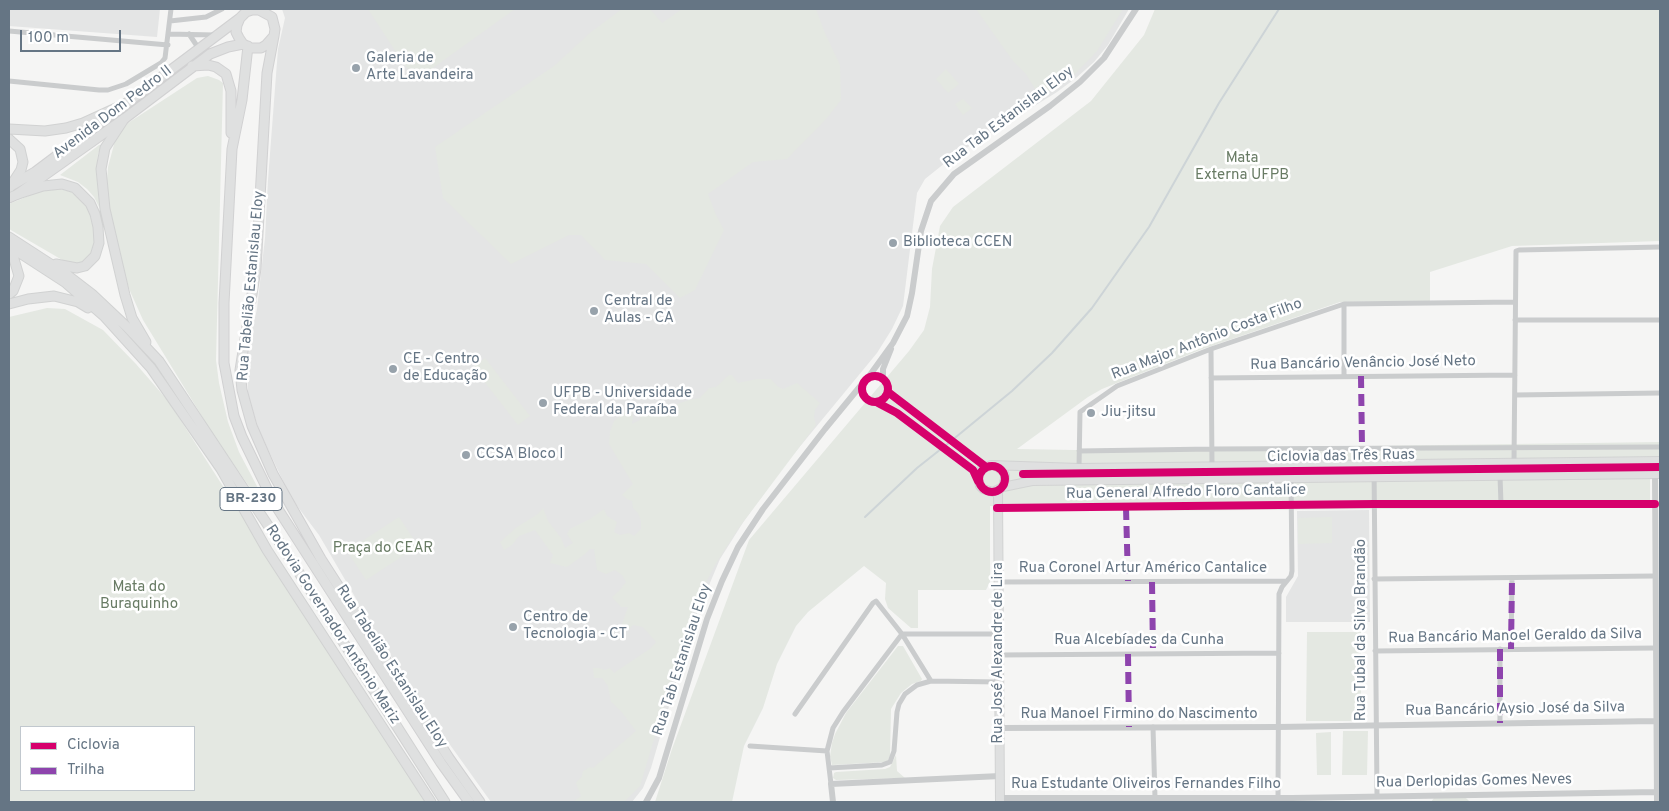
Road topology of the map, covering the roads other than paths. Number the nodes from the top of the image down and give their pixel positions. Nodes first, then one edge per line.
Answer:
1 (171, 9) edge
2 (222, 9) edge
3 (1136, 9) edge
4 (244, 13) edge
5 (271, 13) edge
6 (170, 22) junction
7 (9, 31) edge
8 (168, 34) junction
9 (189, 34) junction
10 (217, 36) junction
11 (274, 36) junction
12 (168, 45) junction
13 (246, 45) junction
14 (199, 50) junction
15 (192, 66) junction
16 (9, 81) edge
17 (129, 102) junction
18 (124, 119) junction
19 (9, 129) edge
20 (9, 139) edge
21 (232, 149) junction
22 (10, 187) edge
23 (13, 196) edge
24 (9, 237) edge
25 (9, 246) edge
26 (1660, 247) edge
27 (9, 253) edge
28 (47, 261) junction
29 (9, 294) edge
30 (1516, 302) junction
31 (9, 304) edge
32 (1344, 304) junction
33 (104, 316) junction
34 (1515, 320) junction
35 (1660, 320) edge
36 (893, 343) junction
37 (1211, 348) junction
38 (159, 361) junction
39 (1515, 375) junction
40 (1344, 376) junction
41 (1211, 378) junction
42 (883, 379) junction
43 (864, 381) junction
44 (888, 392) junction
45 (1660, 393) edge
46 (1515, 395) junction
47 (864, 397) junction
48 (878, 403) junction
49 (840, 409) junction
50 (1515, 447) junction
51 (1660, 447) edge
52 (1212, 449) junction
53 (1079, 451) junction
54 (1657, 461) edge
55 (1514, 462) junction
56 (1374, 464) junction
57 (996, 466) junction
58 (1212, 466) junction
59 (986, 467) junction
60 (1145, 467) junction
61 (1079, 468) junction
62 (1657, 474) edge
63 (1500, 476) junction
64 (1374, 478) junction
65 (1291, 479) junction
66 (978, 481) junction
67 (1145, 481) junction
68 (1000, 489) junction
69 (985, 490) junction
70 (1374, 504) junction
71 (1501, 504) junction
72 (1655, 504) junction
73 (1290, 505) junction
74 (997, 506) junction
75 (1658, 530) edge
76 (1656, 576) junction
77 (1374, 578) junction
78 (1512, 578) junction
79 (1286, 581) junction
80 (999, 582) junction
81 (1658, 603) edge
82 (902, 634) junction
83 (1000, 634) junction
84 (1656, 648) junction
85 (1511, 649) junction
86 (1500, 650) junction
87 (1375, 651) junction
88 (1279, 653) junction
89 (999, 654) junction
90 (1658, 672) edge
91 (931, 681) junction
92 (999, 682) junction
93 (795, 714) dead end
94 (1656, 720) junction
95 (1500, 723) junction
96 (1375, 725) junction
97 (1153, 727) junction
98 (1278, 727) junction
99 (1000, 728) junction
100 (750, 746) dead end
101 (1658, 747) edge
102 (827, 751) junction
103 (829, 768) junction
104 (1000, 776) junction
105 (831, 784) junction
106 (1656, 792) junction
107 (1377, 796) junction
108 (1155, 798) junction
109 (1278, 798) junction
110 (1475, 799) edge
111 (1000, 800) edge
112 (1131, 800) edge
113 (1292, 800) edge
114 (431, 802) edge
115 (446, 802) edge
116 (469, 802) edge
117 (480, 802) edge
118 (646, 802) edge
119 (833, 802) edge
120 (1656, 802) edge

1 - 6 street
2 - 6 street
3 - 36 street, Rua Tab Estanislau Eloy
4 - 5 main road
4 - 10 main road, Avenida Dom Pedro II
4 - 13 main road
5 - 11 main road
6 - 8 street
7 - 12 street
8 - 9 street
8 - 12 street
9 - 10 street
9 - 14 street
10 - 14 main road, Avenida Dom Pedro II
11 - 13 main road
11 - 117 main road, Rua Tabelião Estanislau Eloy
12 - 16 street
13 - 15 main road, Avenida Dom Pedro II
13 - 21 main road, Rua Tabelião Estanislau Eloy
14 - 17 main road, Avenida Dom Pedro II
15 - 18 main road, Avenida Dom Pedro II
15 - 21 main road
17 - 19 main road
17 - 22 main road, Avenida Dom Pedro II
18 - 23 main road, Avenida Dom Pedro II
18 - 38 main road
20 - 22 main road
21 - 116 main road, Rua Tabelião Estanislau Eloy
23 - 28 main road
24 - 28 main road, Rodovia Governador Antônio Mariz / BR-230
25 - 33 main road, Rodovia Governador Antônio Mariz / BR-230
26 - 30 street
27 - 29 main road
28 - 38 main road, Rodovia Governador Antônio Mariz / BR-230
30 - 32 street, Rua Major Antônio Costa Filho
30 - 34 street
31 - 33 main road
32 - 37 street, Rua Major Antônio Costa Filho
32 - 40 street
33 - 114 main road, Rodovia Governador Antônio Mariz / BR-230
34 - 35 street
34 - 39 street
36 - 42 street, Rua Tab Estanislau Eloy
36 - 43 street, Rua Tab Estanislau Eloy
37 - 41 street
37 - 53 street, Rua Major Antônio Costa Filho
38 - 115 main road, Rodovia Governador Antônio Mariz / BR-230
39 - 40 street, Rua Bancário Venâncio José Neto
39 - 46 street
40 - 41 street, Rua Bancário Venâncio José Neto
41 - 52 street
42 - 43 street
42 - 44 street
43 - 47 street
43 - 49 street, Rua Tab Estanislau Eloy
44 - 48 street
44 - 59 street
45 - 46 street
46 - 50 street
47 - 48 street
47 - 49 street, Rua Tab Estanislau Eloy
48 - 66 street
49 - 118 street, Rua Tab Estanislau Eloy
50 - 51 street
50 - 52 street
50 - 55 street
52 - 53 street
52 - 58 street
53 - 61 street, Rua Major Antônio Costa Filho
54 - 55 main road, Rua General Alfredo Floro Cantalice
54 - 62 main road
55 - 56 main road, Rua General Alfredo Floro Cantalice
56 - 58 main road, Rua General Alfredo Floro Cantalice
56 - 64 street, Rua Tubal da Silva Brandão
57 - 59 main road, Rua General Alfredo Floro Cantalice
57 - 61 main road, Rua General Alfredo Floro Cantalice
57 - 68 main road
58 - 60 main road, Rua General Alfredo Floro Cantalice
59 - 66 main road
60 - 61 main road, Rua General Alfredo Floro Cantalice
60 - 67 street
62 - 63 main road, Rua General Alfredo Floro Cantalice
62 - 72 street
63 - 64 main road, Rua General Alfredo Floro Cantalice
63 - 71 street
64 - 65 main road, Rua General Alfredo Floro Cantalice
64 - 70 street, Rua Tubal da Silva Brandão
65 - 67 main road, Rua General Alfredo Floro Cantalice
65 - 73 street
66 - 69 main road
67 - 68 main road, Rua General Alfredo Floro Cantalice
68 - 69 main road, Rua General Alfredo Floro Cantalice
68 - 74 main road, Rua José Alexandre de Lira
69 - 74 main road
70 - 71 street, Rua General Alfredo Floro Cantalice
70 - 73 street, Rua General Alfredo Floro Cantalice
70 - 77 street, Rua Tubal da Silva Brandão
71 - 72 street, Rua General Alfredo Floro Cantalice
72 - 75 street
73 - 74 street, Rua General Alfredo Floro Cantalice
73 - 79 street
74 - 80 main road, Rua José Alexandre de Lira
75 - 76 street
76 - 78 street
76 - 81 street
77 - 78 street
77 - 87 street, Rua Tubal da Silva Brandão
78 - 85 street
79 - 80 street, Rua Coronel Artur Américo Cantalice
79 - 88 street
80 - 83 main road, Rua José Alexandre de Lira
81 - 84 street
82 - 83 street
82 - 91 street
82 - 93 street
82 - 102 street
83 - 89 main road, Rua José Alexandre de Lira
84 - 85 street, Rua Bancário Manoel Geraldo da Silva
84 - 90 street
85 - 86 street, Rua Bancário Manoel Geraldo da Silva
86 - 87 street, Rua Bancário Manoel Geraldo da Silva
86 - 95 street
87 - 96 street, Rua Tubal da Silva Brandão
88 - 89 street, Rua Alcebíades da Cunha
88 - 98 street
89 - 92 main road, Rua José Alexandre de Lira
90 - 94 street
91 - 92 street
91 - 103 street
92 - 99 main road, Rua José Alexandre de Lira
94 - 95 street, Rua Bancário Aysio José da Silva
94 - 101 street
95 - 96 street, Rua Bancário Aysio José da Silva
96 - 98 street, Rua Bancário Aysio José da Silva
96 - 107 street, Rua Tubal da Silva Brandão
97 - 98 street, Rua Manoel Firmino do Nascimento
97 - 99 street, Rua Manoel Firmino do Nascimento
97 - 108 street
98 - 109 street
99 - 104 main road, Rua José Alexandre de Lira
100 - 102 street
101 - 106 street
102 - 103 street
103 - 105 street
104 - 105 street
104 - 111 main road, Rua José Alexandre de Lira
105 - 119 street
106 - 110 street, Rua Derlopidas Gomes Neves
106 - 120 street
107 - 110 street, Rua Derlopidas Gomes Neves
107 - 113 street, Rua Derlopidas Gomes Neves
108 - 109 street, Rua Estudante Oliveiros Fernandes Filho
108 - 112 street, Rua Estudante Oliveiros Fernandes Filho
109 - 113 street, Rua Estudante Oliveiros Fernandes Filho
111 - 112 street, Rua Estudante Oliveiros Fernandes Filho

